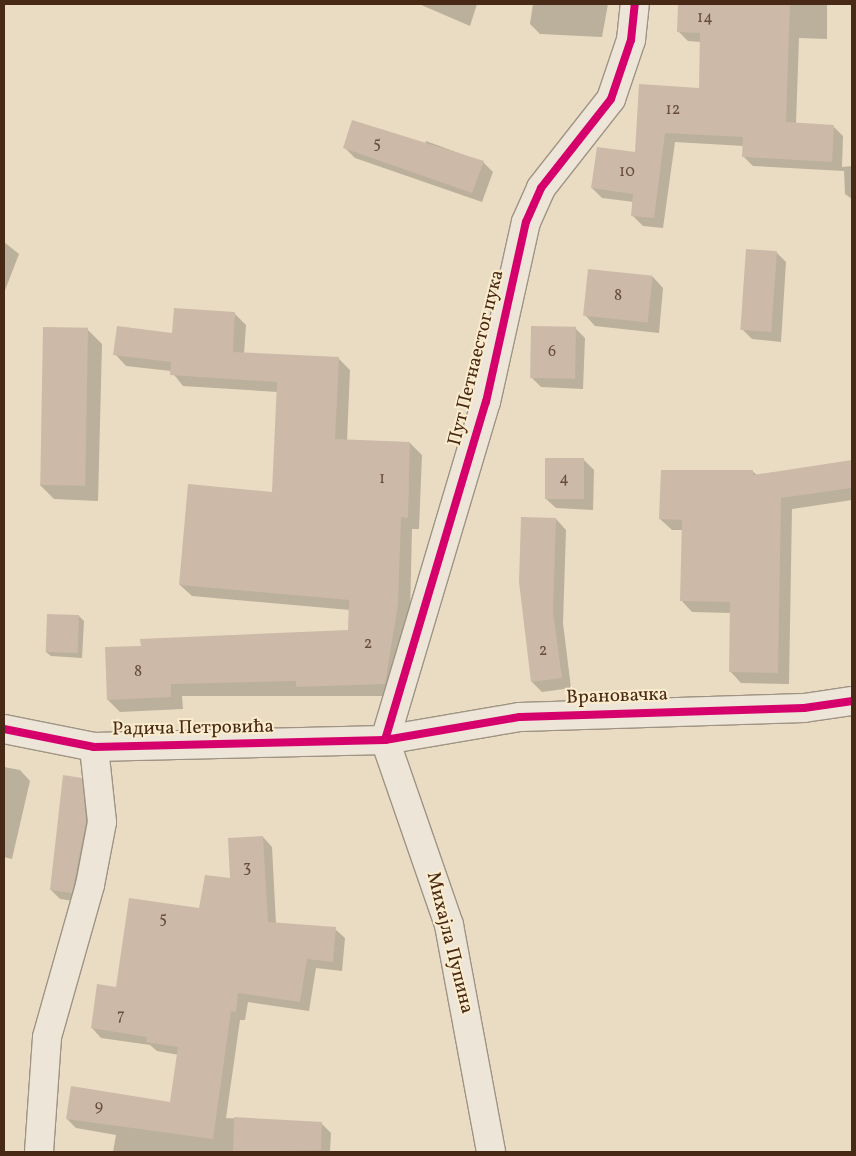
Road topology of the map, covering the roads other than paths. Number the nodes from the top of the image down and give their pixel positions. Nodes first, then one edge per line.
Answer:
1 (635, 4) edge
2 (852, 701) edge
3 (4, 729) edge
4 (385, 740) junction
5 (94, 747) junction
6 (40, 1152) edge
7 (490, 1152) edge

1 - 4 street, Пут Петнаестог пука
2 - 4 street, Врановачка
3 - 5 street, Радича Петровића
4 - 5 street, Радича Петровића
4 - 7 street, Михајла Пупина
5 - 6 street

